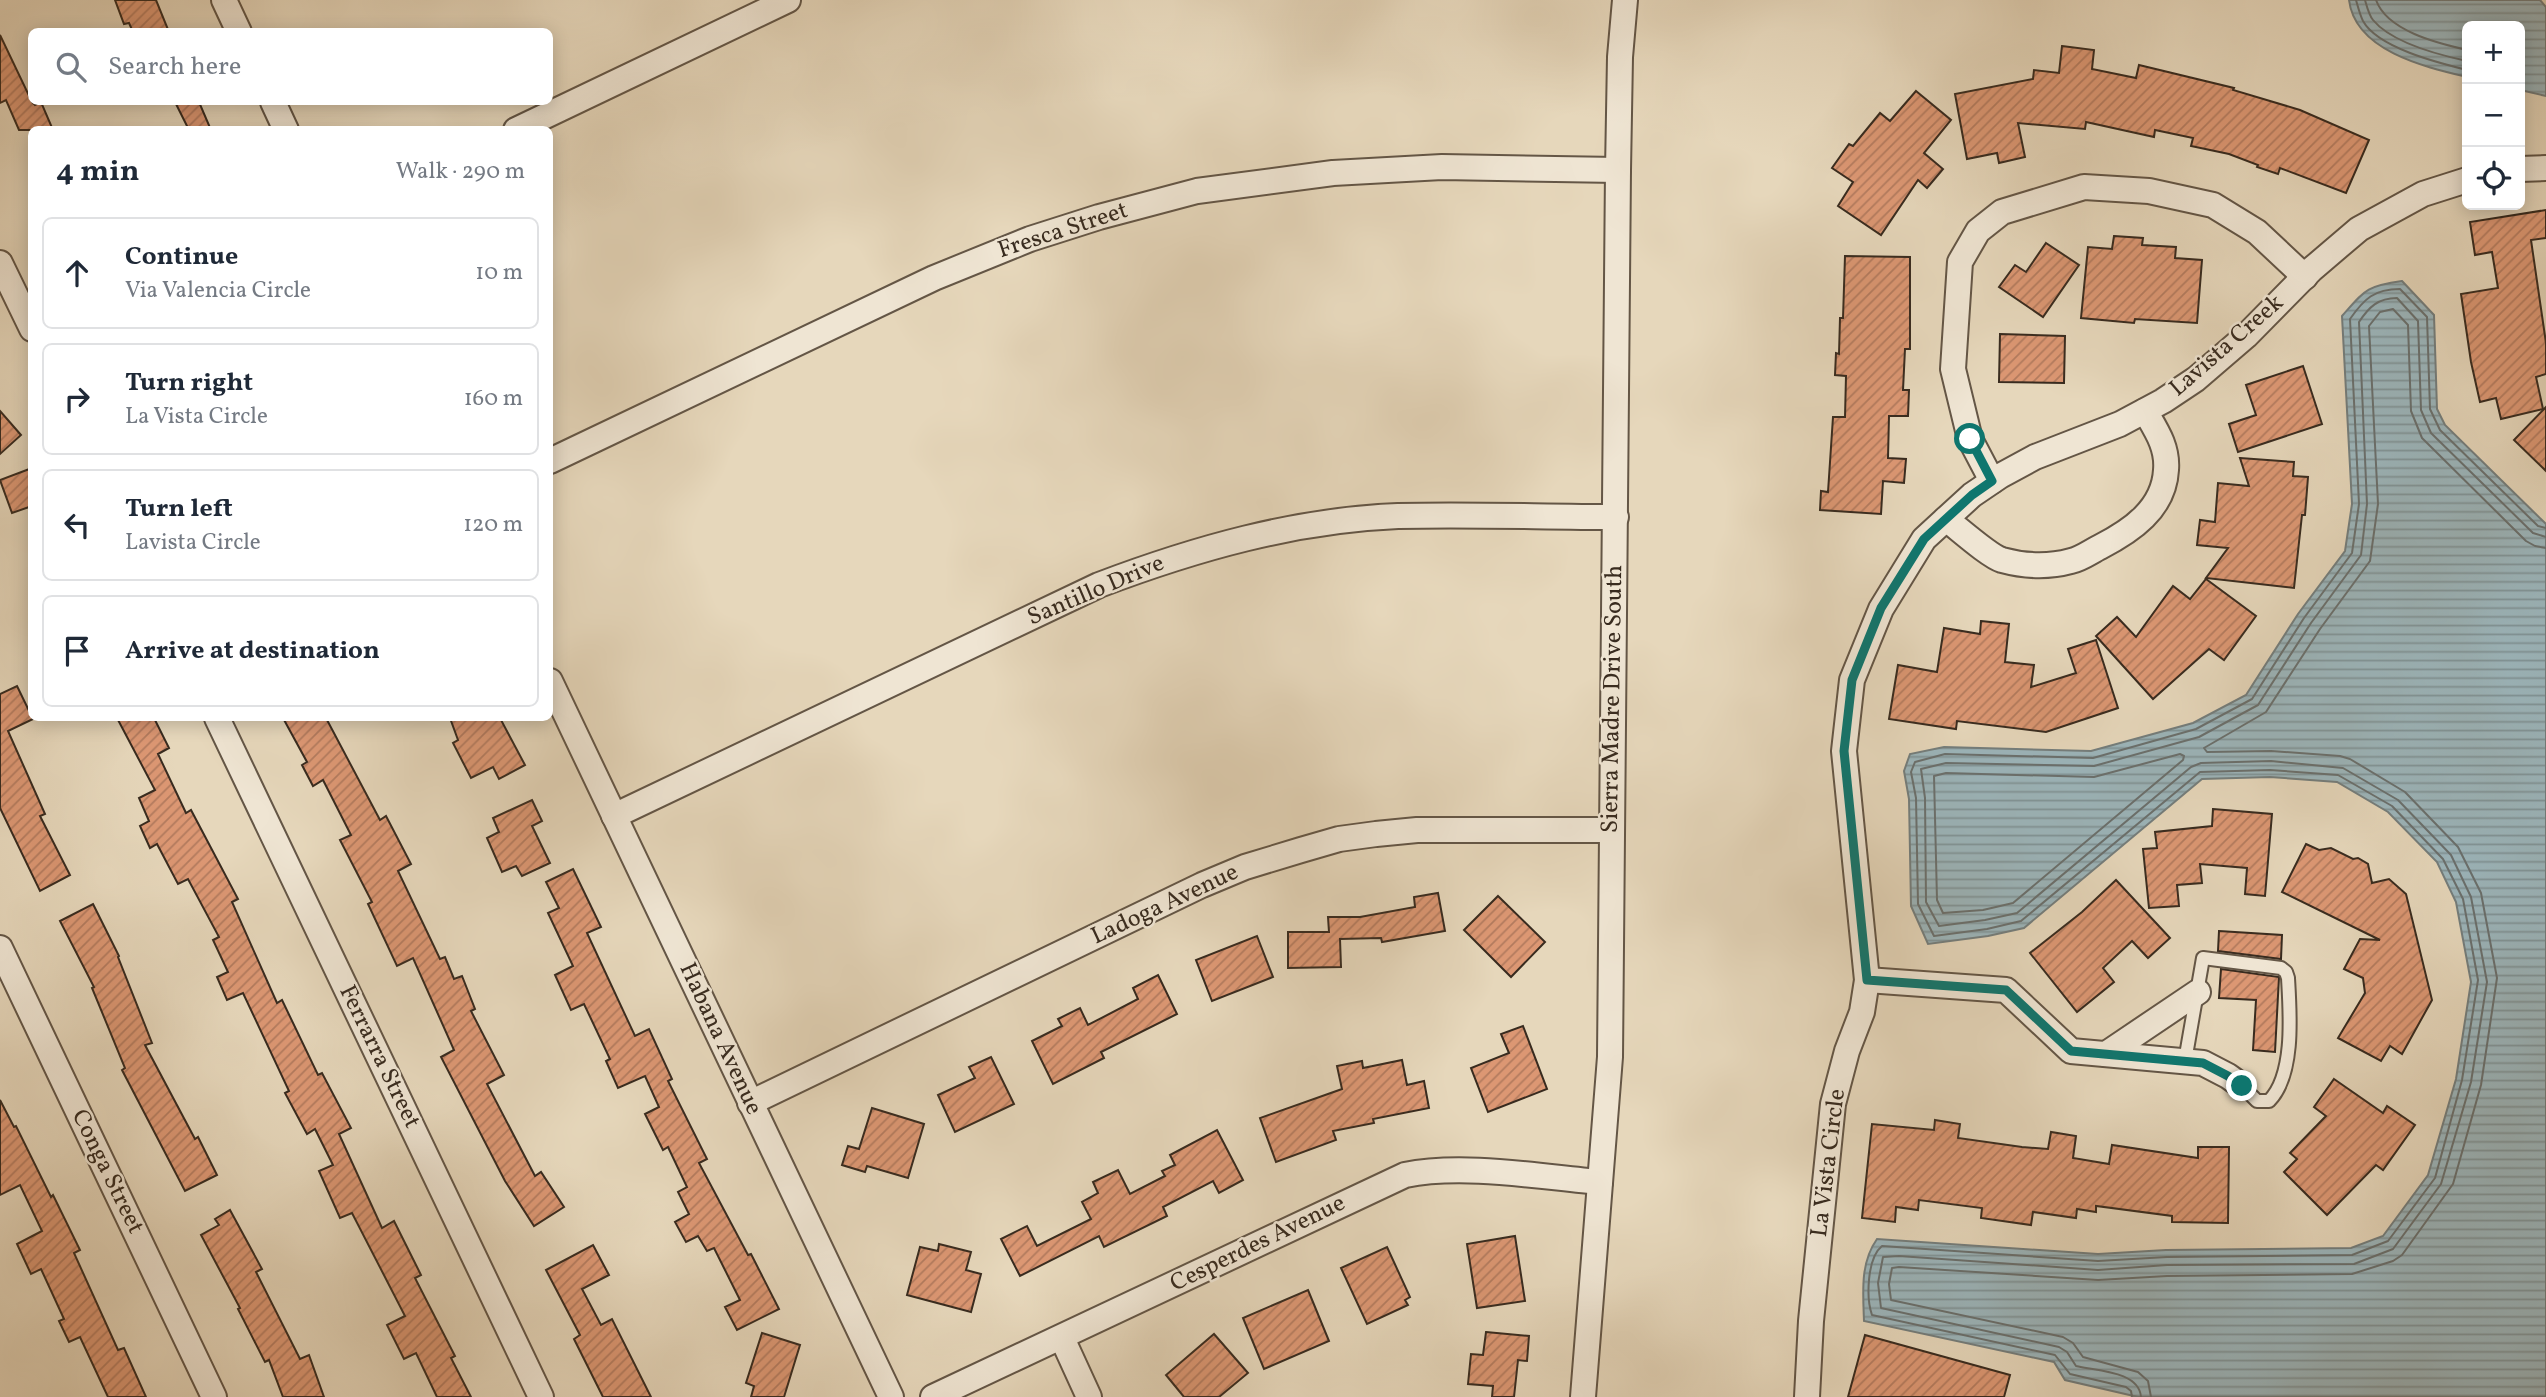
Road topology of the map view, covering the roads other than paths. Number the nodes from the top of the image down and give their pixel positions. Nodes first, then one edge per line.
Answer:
1 (224, 0) edge
2 (788, 0) edge
3 (1625, 0) edge
4 (237, 28) edge
5 (274, 105) edge
6 (284, 126) edge
7 (524, 126) edge
8 (2546, 168) edge
9 (2525, 169) edge
10 (1618, 170) junction
11 (2462, 182) edge
12 (0, 263) edge
13 (2305, 276) junction
14 (28, 321) edge
15 (2145, 411) junction
16 (553, 460) edge
17 (1992, 481) junction
18 (1616, 517) junction
19 (1946, 519) junction
20 (553, 687) edge
21 (218, 721) edge
22 (614, 816) junction
23 (1611, 830) junction
24 (0, 948) edge
25 (1867, 980) junction
26 (2198, 992) junction
27 (2106, 1055) junction
28 (2185, 1061) junction
29 (2242, 1086) joint
30 (750, 1103) junction
31 (1600, 1182) junction
32 (1062, 1338) junction
33 (214, 1397) edge
34 (541, 1397) edge
35 (891, 1397) edge
36 (933, 1397) edge
37 (1089, 1397) edge
38 (1583, 1397) edge
39 (1807, 1397) edge

1 - 4 street
2 - 7 street
3 - 10 street, Sierra Madre Drive South
5 - 6 street
8 - 9 street
10 - 16 street, Fresca Street
10 - 18 street, Sierra Madre Drive South
11 - 13 street
12 - 14 street
13 - 15 street, Lavista Creek
13 - 17 street
15 - 17 street, La Vista Circle
15 - 19 street
17 - 19 street, La Vista Circle
18 - 22 street, Santillo Drive
18 - 23 street, Sierra Madre Drive South
19 - 25 street, La Vista Circle
20 - 22 street, Habana Avenue
21 - 34 street, Ferrarra Street
22 - 30 street, Habana Avenue
23 - 30 street, Ladoga Avenue
23 - 31 street, Sierra Madre Drive South
24 - 33 street, Conga Street
25 - 27 street
25 - 39 street, La Vista Circle
26 - 27 street
26 - 28 lane
26 - 29 lane
27 - 28 street
28 - 29 street
30 - 35 street, Habana Avenue
31 - 32 street, Cesperdes Avenue
31 - 38 street, Sierra Madre Drive South
32 - 36 street, Cesperdes Avenue
32 - 37 street

